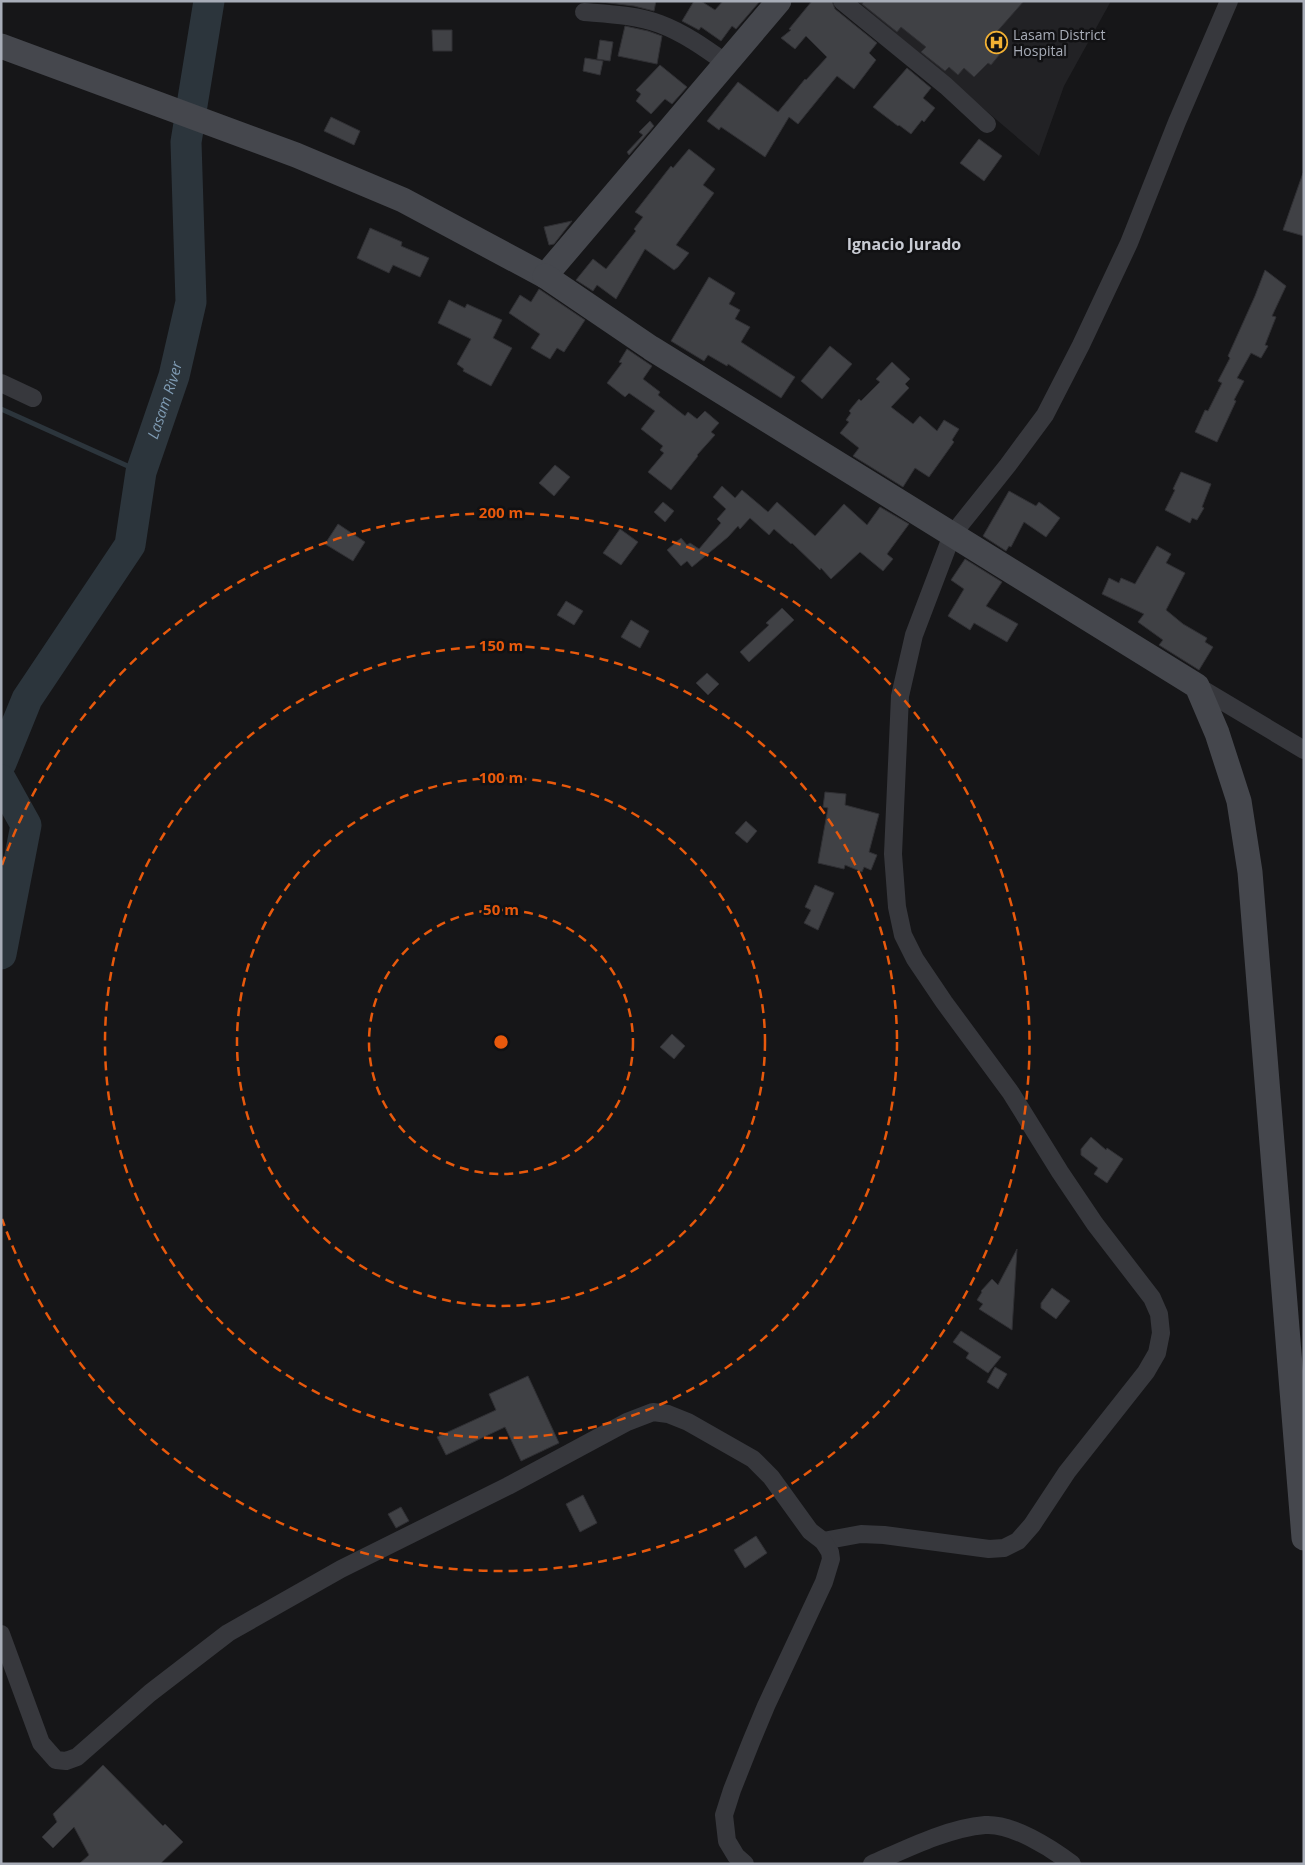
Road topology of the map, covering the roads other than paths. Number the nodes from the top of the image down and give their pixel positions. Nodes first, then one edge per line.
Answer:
1 (779, 1) edge
2 (842, 1) edge
3 (1229, 1) edge
4 (584, 12) dead end
5 (1, 46) edge
6 (726, 63) junction
7 (987, 124) dead end
8 (545, 276) junction
9 (1, 383) edge
10 (33, 398) dead end
11 (952, 535) junction
12 (1198, 686) junction
13 (1304, 750) edge
14 (1304, 1538) edge
15 (823, 1541) junction
16 (1, 1634) edge
17 (745, 1864) edge
18 (872, 1864) edge
19 (1072, 1864) edge

1 - 6 street
2 - 7 street
3 - 11 street
4 - 6 street
5 - 8 street
6 - 8 street
8 - 11 street
9 - 10 street
11 - 12 street
11 - 15 street
12 - 13 street
12 - 14 street
15 - 16 street
15 - 17 street
18 - 19 street

